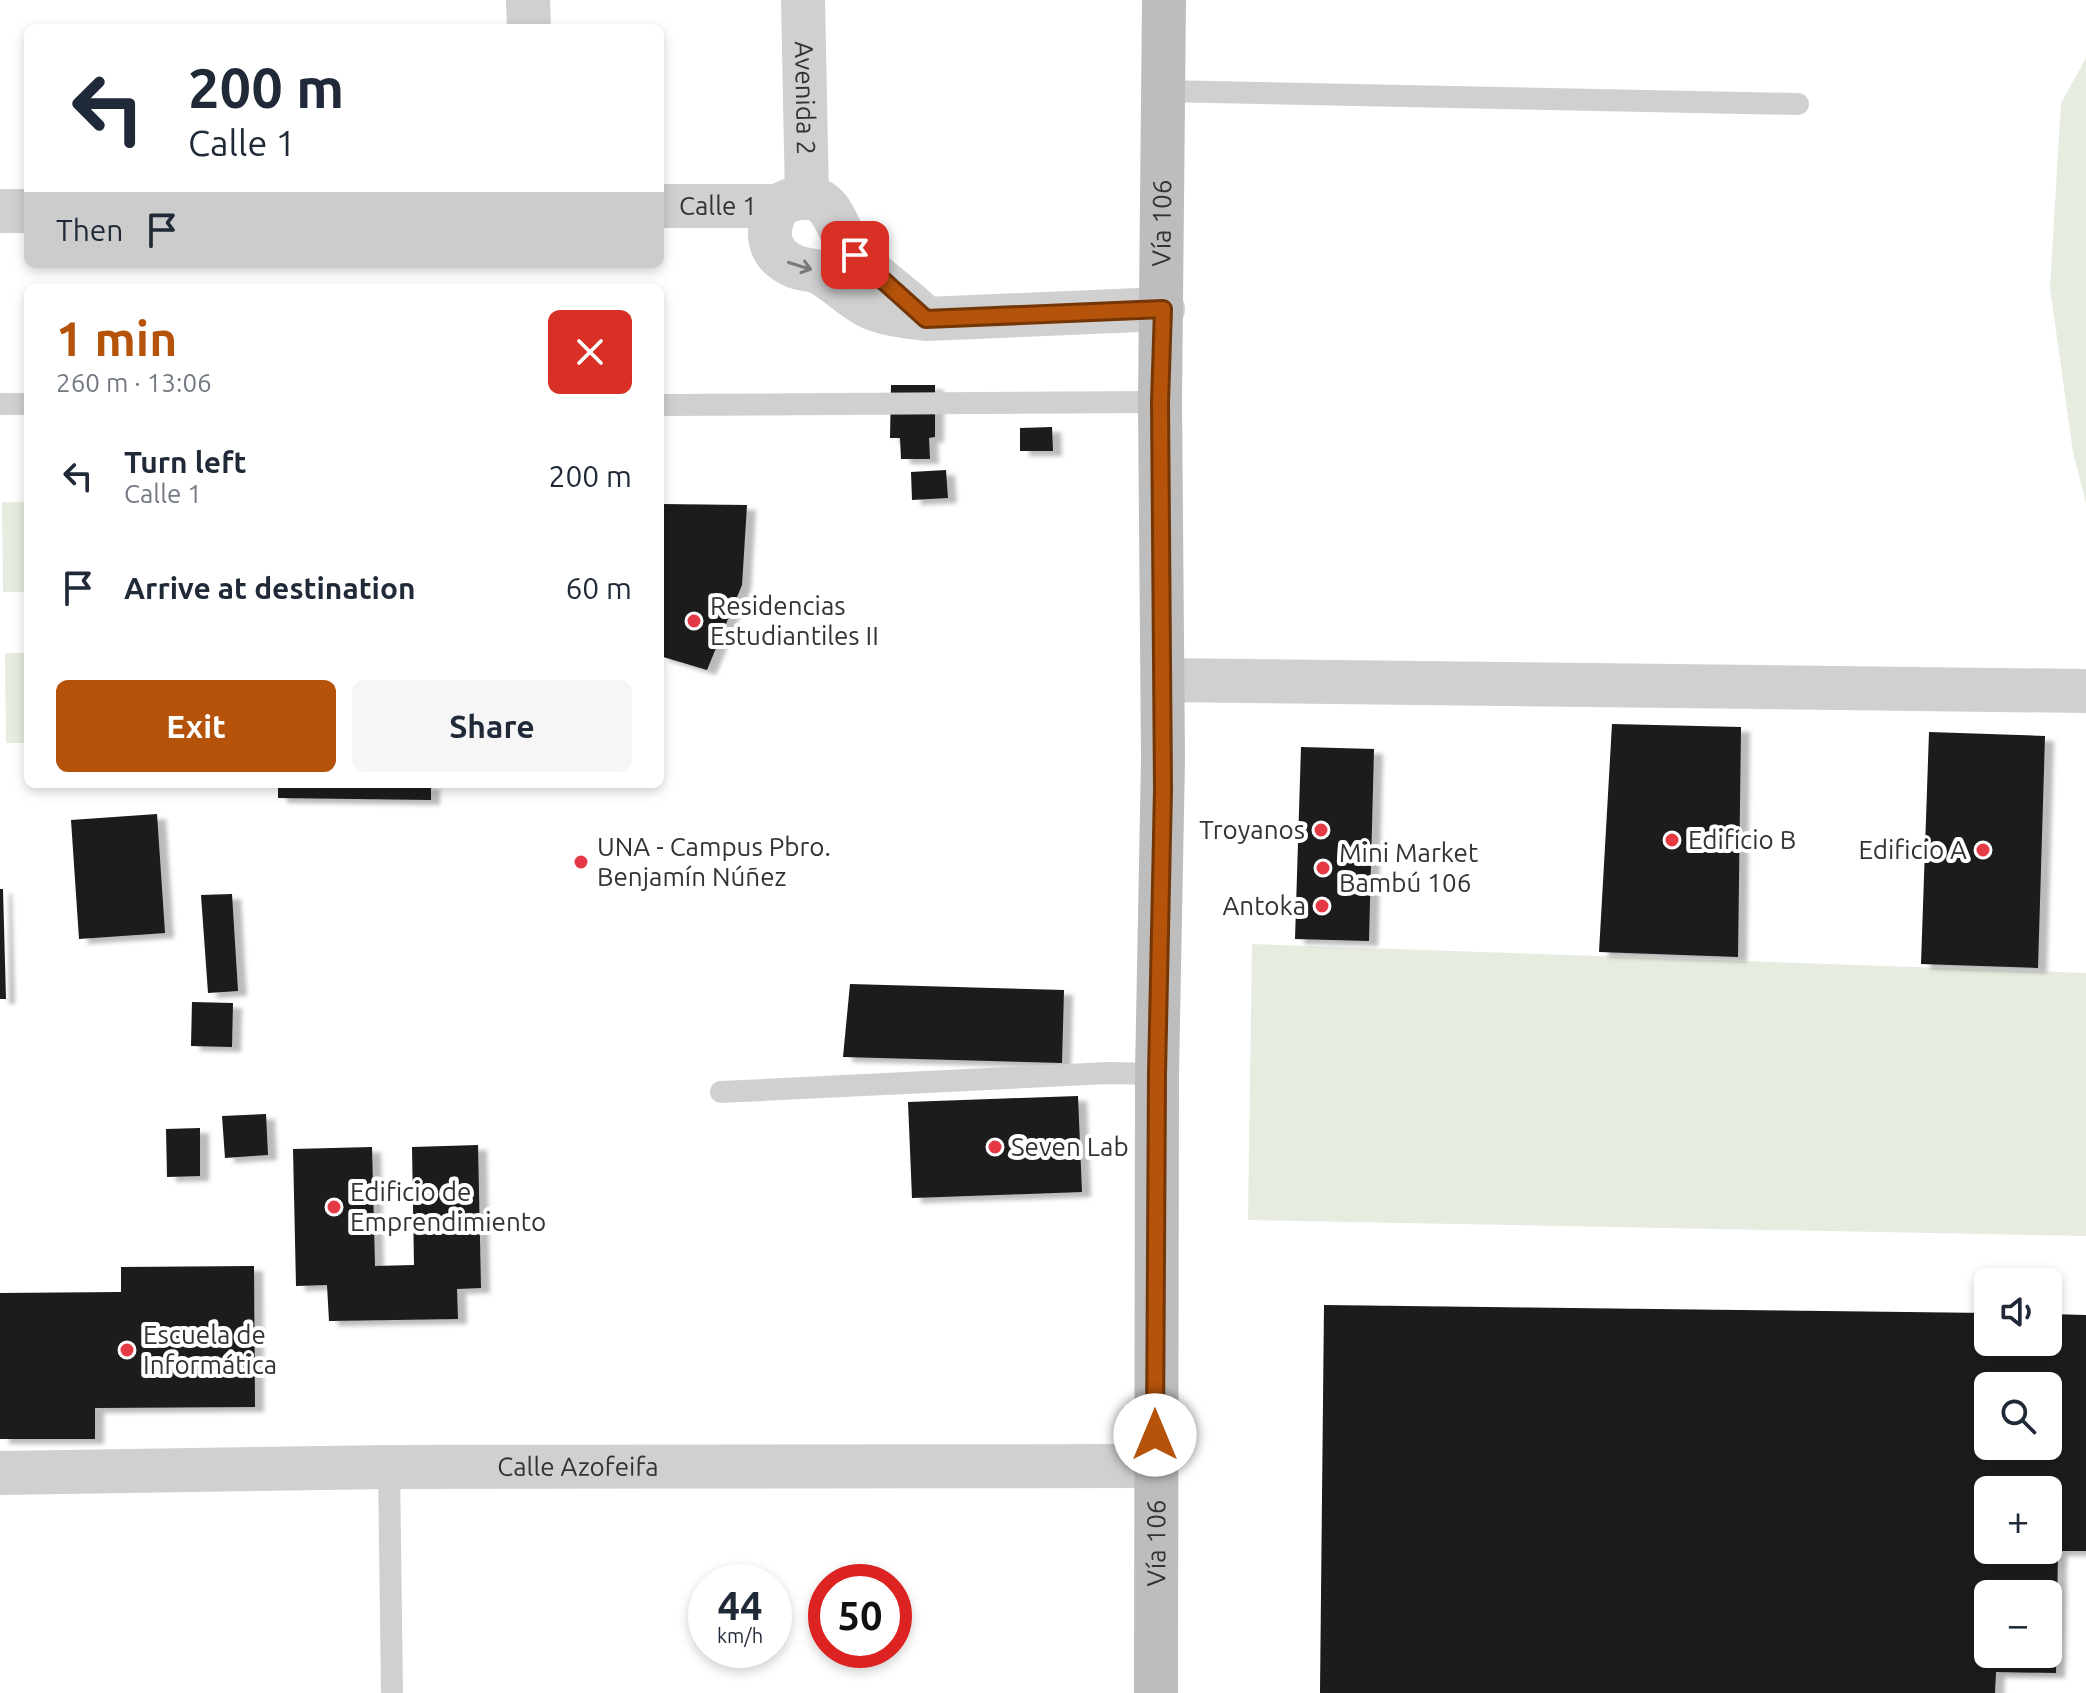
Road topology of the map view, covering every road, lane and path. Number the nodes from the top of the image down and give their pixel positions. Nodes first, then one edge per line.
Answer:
1 (528, 0) edge
2 (803, 0) edge
3 (1164, 0) edge
4 (529, 24) edge
5 (1164, 91) junction
6 (1798, 104) dead end
7 (792, 202) junction
8 (664, 206) edge
9 (0, 211) edge
10 (24, 211) edge
11 (1163, 309) junction
12 (926, 319) junction
13 (1160, 402) junction
14 (0, 404) edge
15 (24, 404) edge
16 (664, 405) edge
17 (1163, 680) junction
18 (2086, 691) edge
19 (1157, 1074) junction
20 (721, 1092) dead end
21 (1155, 1466) junction
22 (389, 1467) junction
23 (0, 1473) edge
24 (392, 1693) edge
25 (1156, 1693) edge

1 - 4 street
2 - 7 street, Avenida 2
3 - 5 main road, Vía 106
5 - 6 lane
5 - 11 main road, Vía 106
7 - 8 street, Calle 1
7 - 12 street
7 -> 12 street, Calle 1
9 - 10 street
11 - 12 street, Calle 1
11 - 13 main road, Vía 106
13 - 16 lane
13 - 17 main road, Vía 106
14 - 15 lane
17 - 18 street
17 - 19 main road, Vía 106
19 - 20 lane
19 - 21 main road, Vía 106
21 - 22 street, Calle Azofeifa
21 - 25 main road, Vía 106
22 - 23 street, Calle Azofeifa
22 - 24 lane

